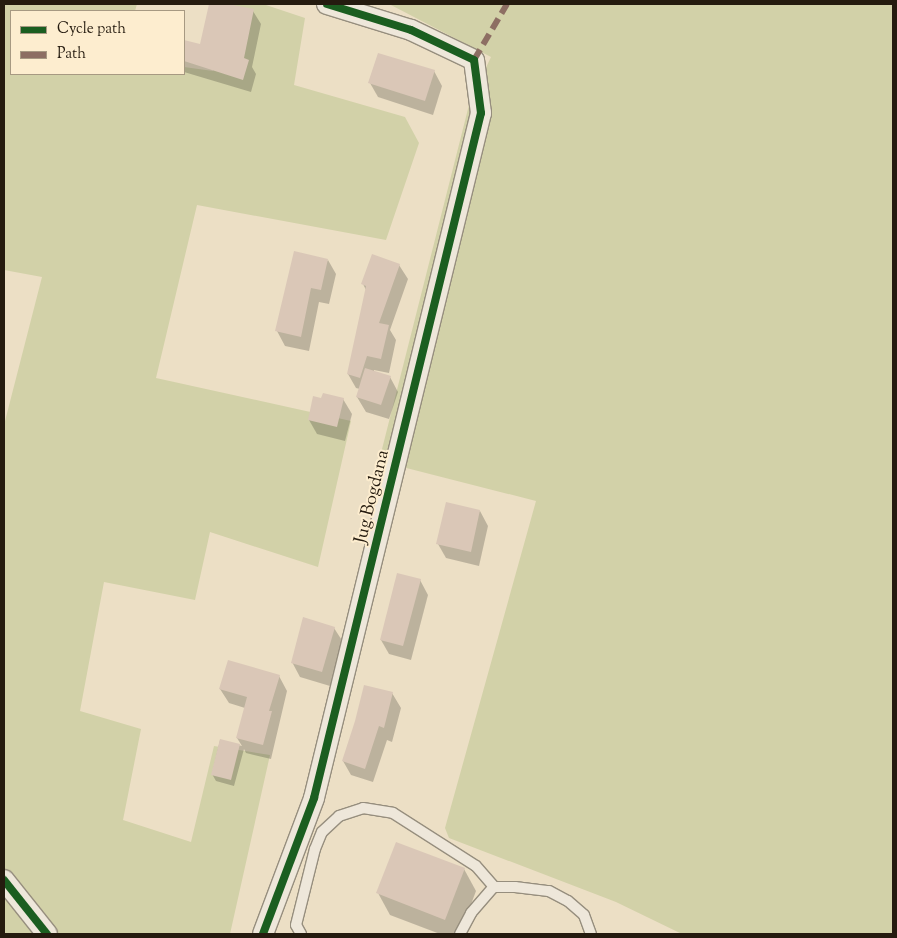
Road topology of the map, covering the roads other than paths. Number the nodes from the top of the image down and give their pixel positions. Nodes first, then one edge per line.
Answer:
1 (326, 4) edge
2 (4, 880) edge
3 (494, 887) junction
4 (46, 934) edge
5 (263, 934) edge
6 (301, 934) edge
7 (460, 934) edge
8 (591, 934) edge

1 - 5 street, Jug Bogdana
2 - 4 street
3 - 6 lane
3 - 7 lane
3 - 8 lane

